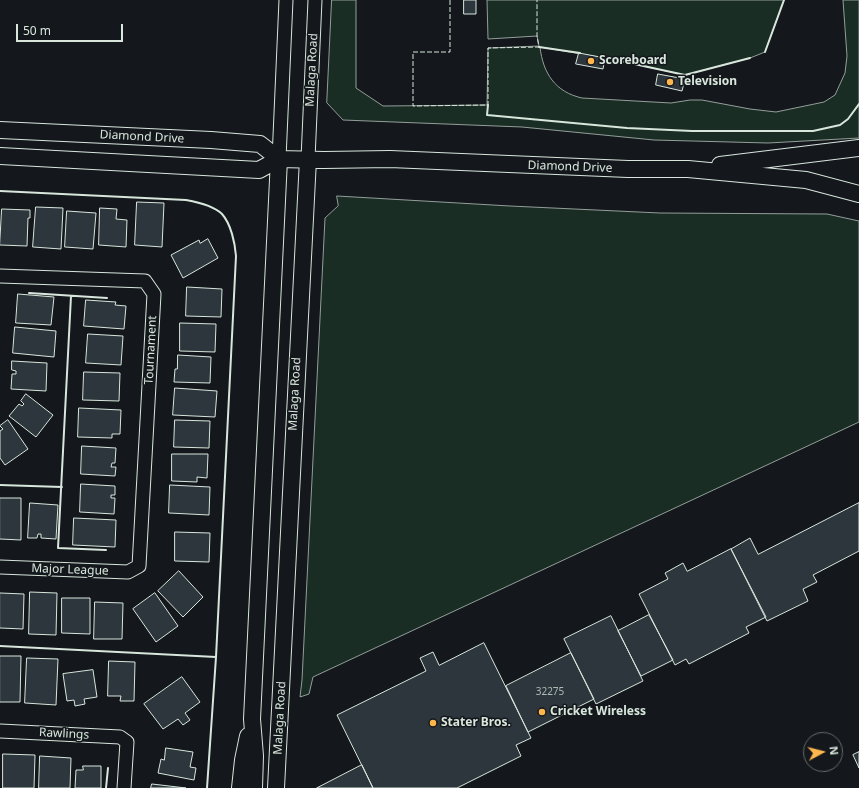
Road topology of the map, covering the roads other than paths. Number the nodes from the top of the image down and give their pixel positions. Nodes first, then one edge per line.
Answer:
1 (286, 0) edge
2 (315, 0) edge
3 (0, 130) edge
4 (859, 148) edge
5 (0, 156) edge
6 (279, 159) junction
7 (308, 159) junction
8 (688, 169) junction
9 (859, 194) edge
10 (0, 276) edge
11 (139, 566) joint
12 (0, 567) edge
13 (252, 719) junction
14 (0, 730) edge
15 (124, 788) edge
16 (240, 788) edge
17 (254, 788) edge
18 (276, 788) edge

1 - 6 street, Malaga Road
2 - 7 street, Malaga Road
3 - 6 street, Diamond Drive
4 - 8 street
5 - 6 street, Diamond Drive
6 - 7 street, Diamond Drive
6 - 13 street, Malaga Road
7 - 8 street, Diamond Drive
7 - 18 street, Malaga Road
8 - 9 street, Diamond Drive
10 - 11 street, Tournament
11 - 12 street, Major League
13 - 16 street
13 - 17 street, Malaga Road
14 - 15 street, Rawlings

